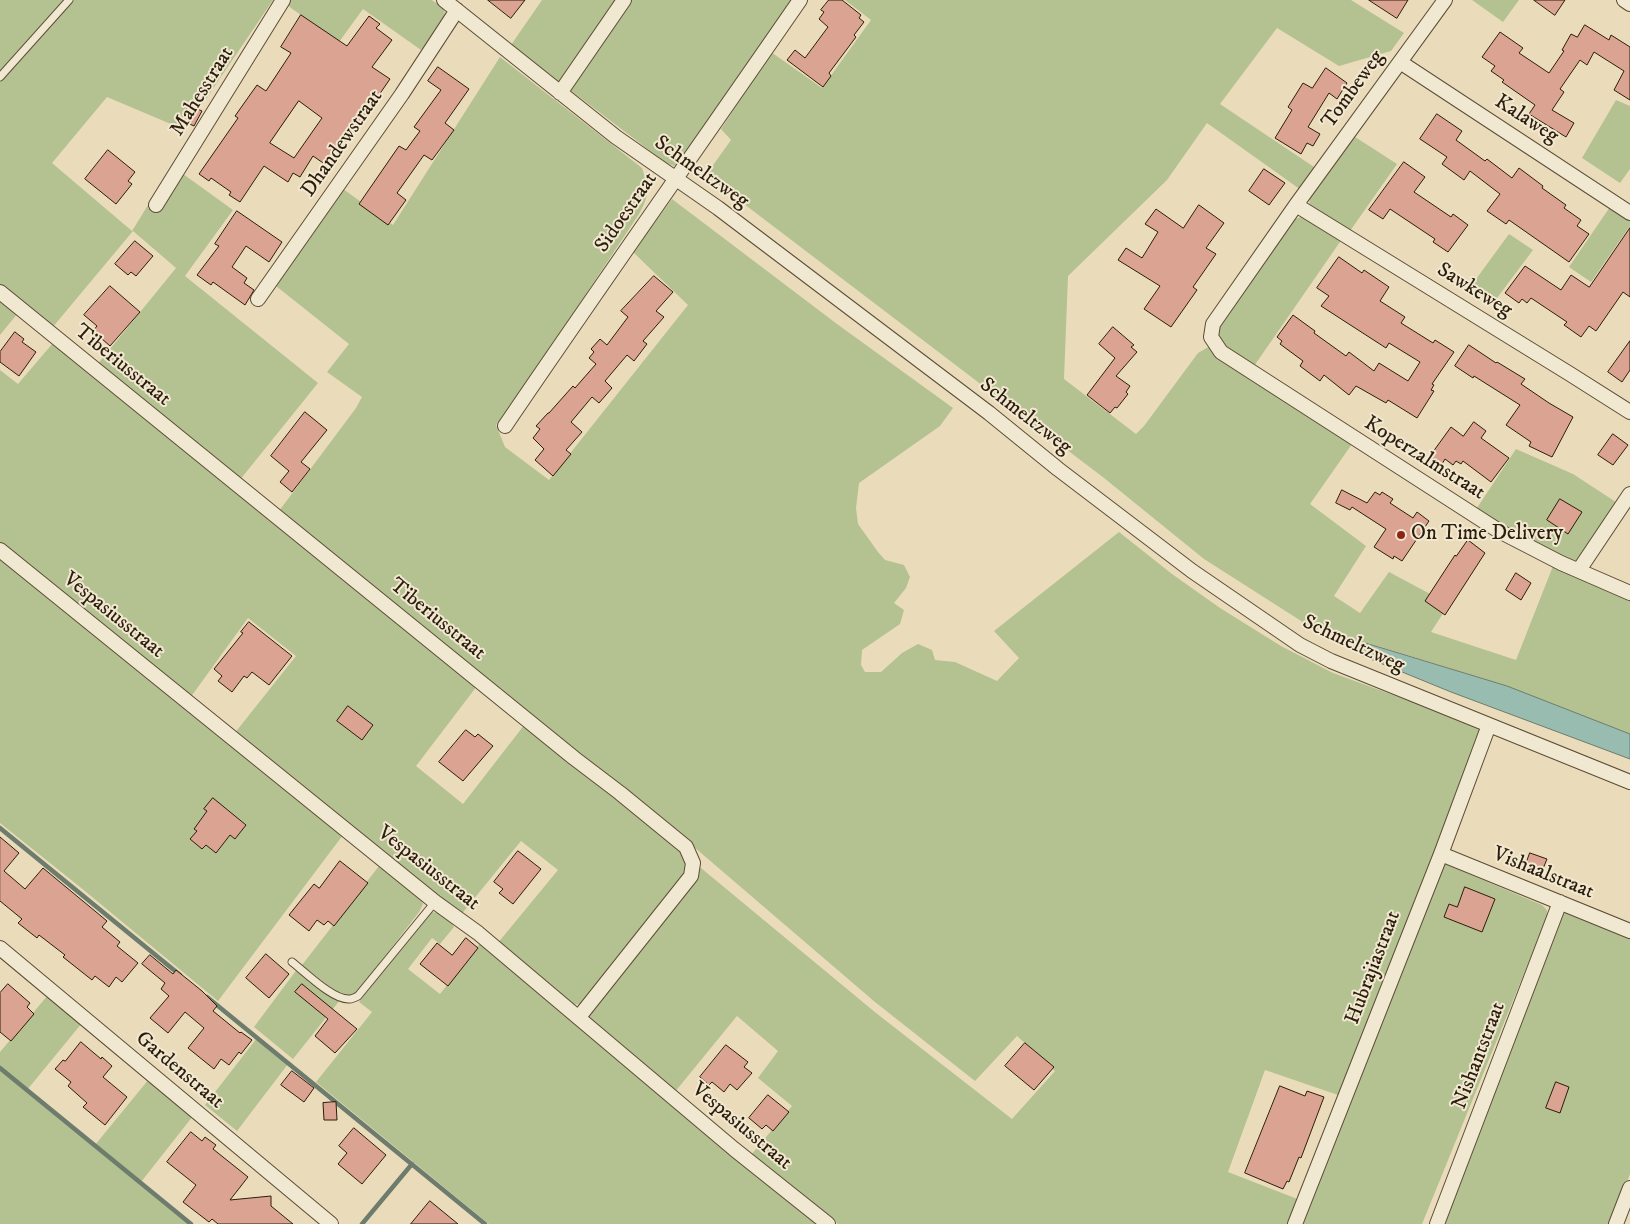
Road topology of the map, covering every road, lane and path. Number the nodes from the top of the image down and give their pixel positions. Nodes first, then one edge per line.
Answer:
1 (69, 0) edge
2 (283, 0) edge
3 (444, 0) edge
4 (624, 0) edge
5 (800, 0) edge
6 (1445, 0) edge
7 (1624, 0) edge
8 (1630, 4) edge
9 (457, 10) junction
10 (1400, 62) junction
11 (0, 77) edge
12 (560, 93) junction
13 (676, 180) junction
14 (1296, 204) junction
15 (156, 205) dead end
16 (1630, 213) edge
17 (0, 292) edge
18 (258, 299) dead end
19 (1211, 337) joint
20 (1630, 412) edge
21 (505, 426) dead end
22 (1630, 494) edge
23 (0, 550) edge
24 (1579, 570) junction
25 (1630, 592) edge
26 (1489, 725) junction
27 (1630, 782) edge
28 (1440, 854) junction
29 (435, 902) junction
30 (1560, 902) junction
31 (1630, 930) edge
32 (0, 948) edge
33 (292, 962) dead end
34 (579, 1017) junction
35 (1630, 1188) edge
36 (332, 1224) edge
37 (828, 1224) edge
38 (1295, 1224) edge
39 (1436, 1224) edge
40 (1616, 1224) edge

1 - 11 lane
2 - 15 street, Mahesstraat
3 - 9 street, Schmeltzweg
4 - 12 street
5 - 13 street, Sidoestraat
6 - 10 street, Tombeweg
7 - 8 street
9 - 12 street, Schmeltzweg
9 - 18 street, Dhandewstraat
10 - 14 street, Tombeweg
10 - 16 street, Kalaweg
12 - 13 street, Schmeltzweg
13 - 21 street, Sidoestraat
13 - 26 street, Schmeltzweg
14 - 19 street, Tombeweg
14 - 20 street, Sawkeweg
17 - 34 street, Tiberiusstraat
19 - 24 street, Koperzalmstraat
22 - 24 street
23 - 29 street, Vespasiusstraat
24 - 25 street, Koperzalmstraat
26 - 27 street, Schmeltzweg
26 - 28 street, Hubrajiastraat
28 - 30 street, Vishaalstraat
28 - 38 street, Hubrajiastraat
29 - 33 lane
29 - 34 street, Vespasiusstraat
30 - 31 street, Vishaalstraat
30 - 39 street, Nishantstraat
32 - 36 street, Gardenstraat
34 - 37 street, Vespasiusstraat
35 - 40 street

